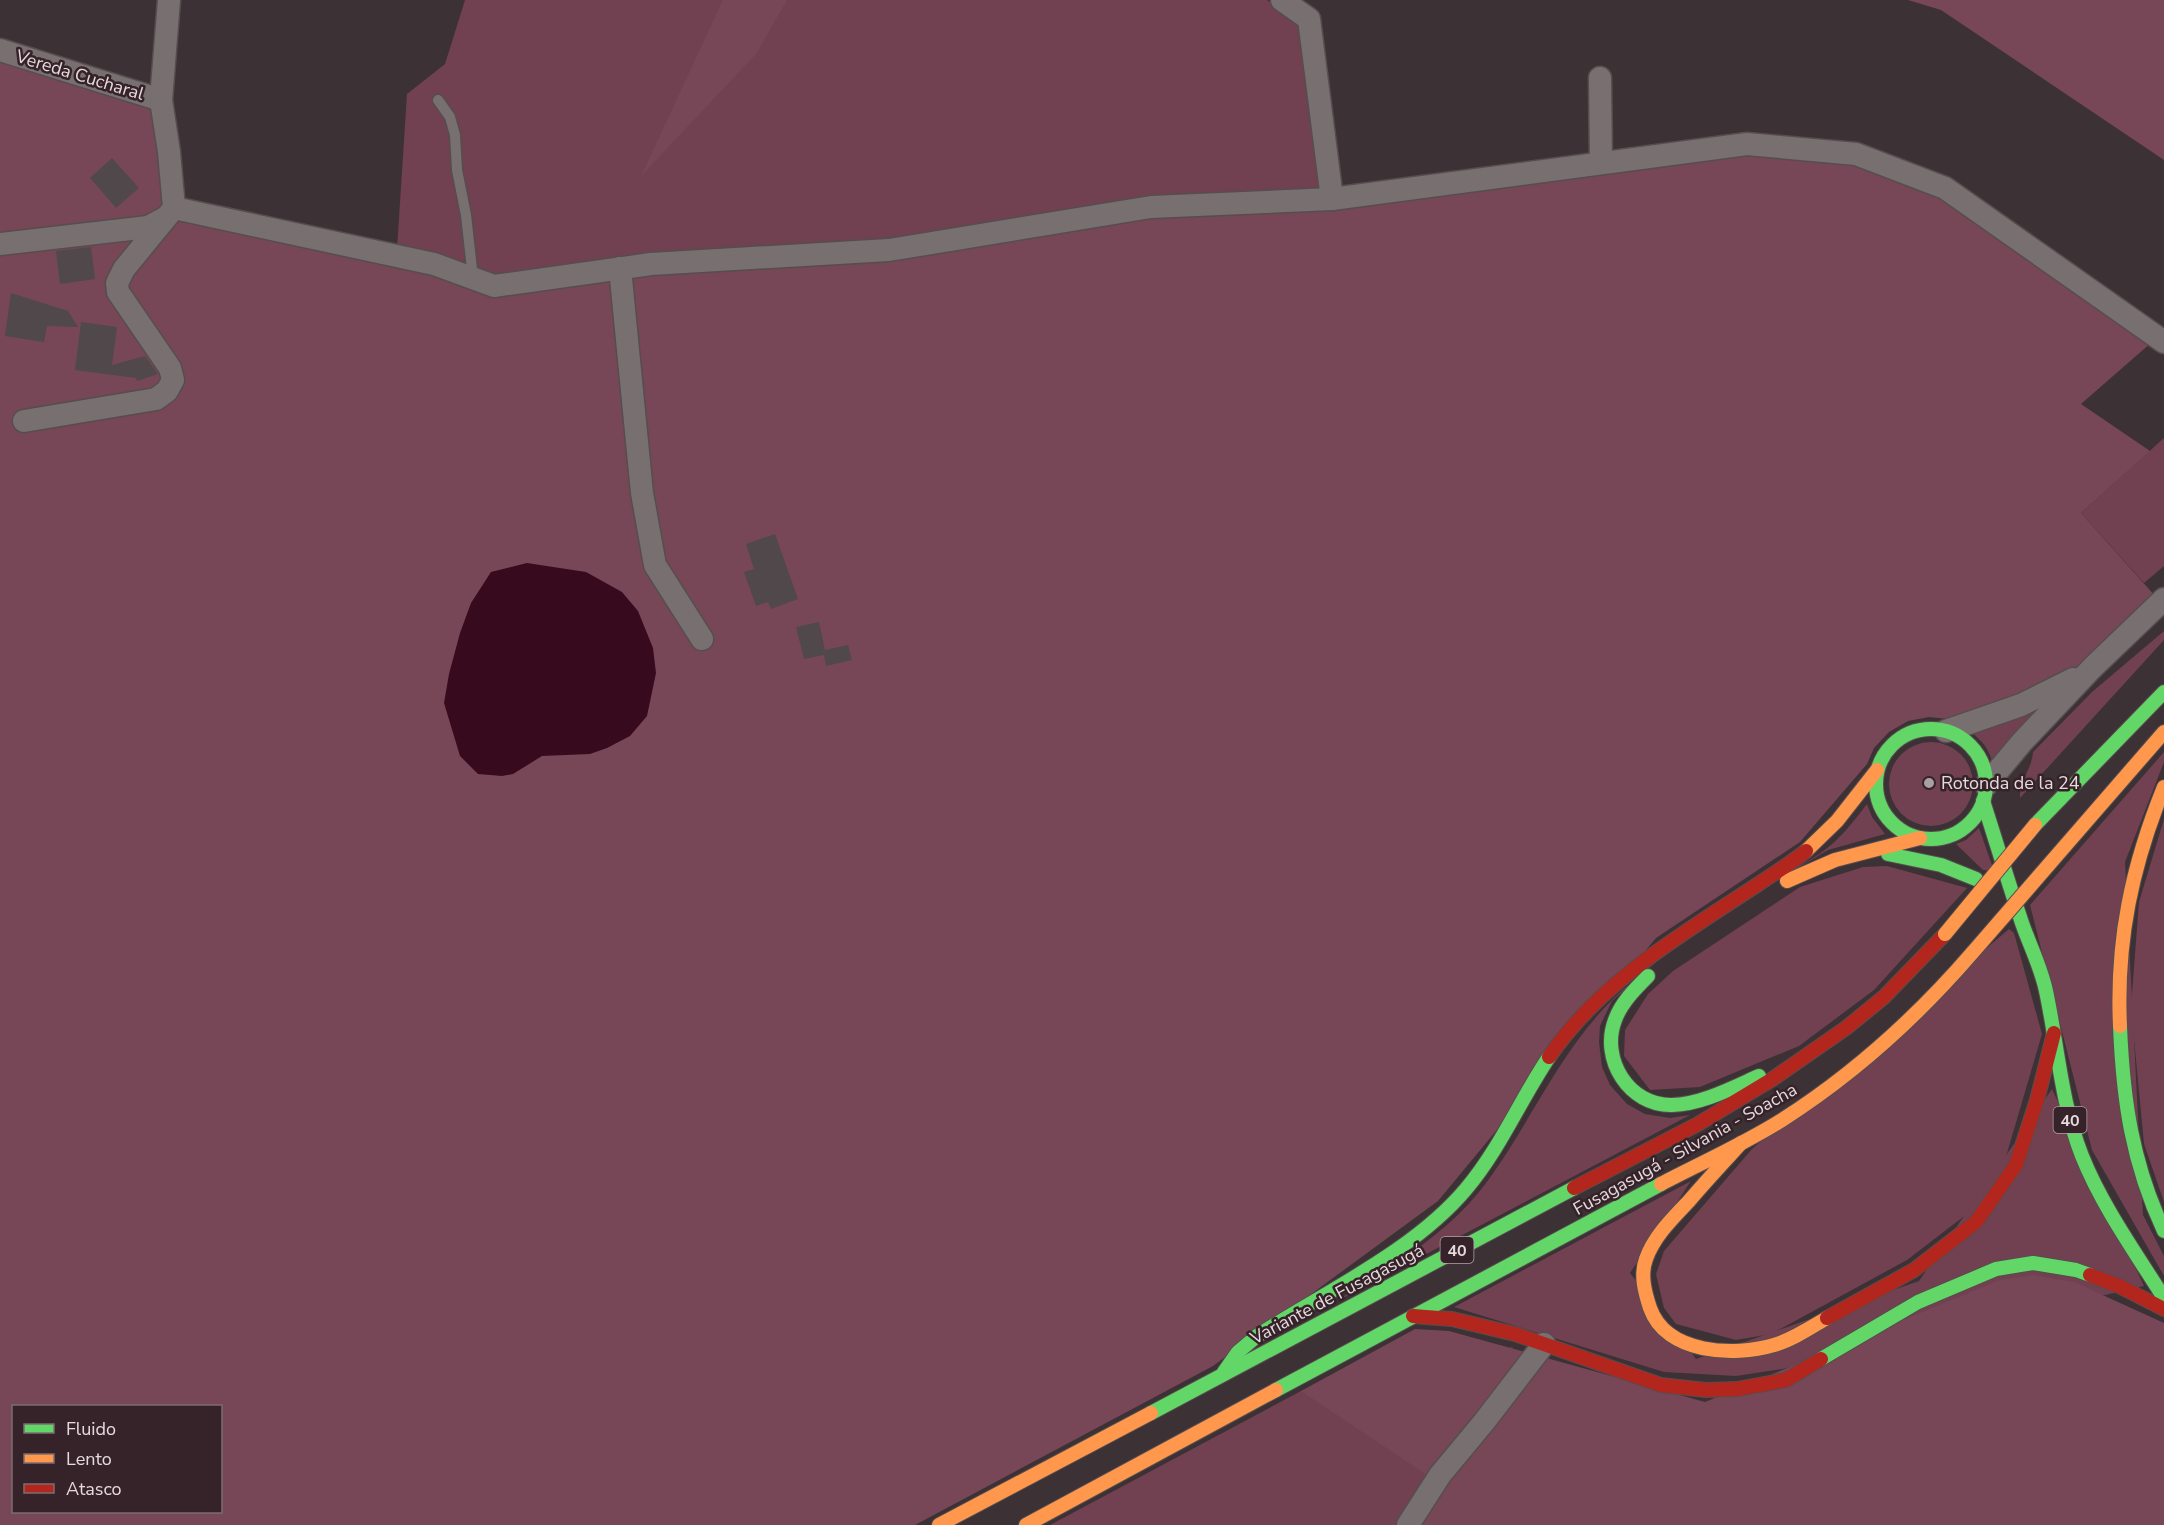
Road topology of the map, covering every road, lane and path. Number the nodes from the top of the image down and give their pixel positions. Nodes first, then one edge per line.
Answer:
1 (169, 0) edge
2 (1282, 0) edge
3 (0, 50) edge
4 (1600, 78) dead end
5 (161, 100) junction
6 (438, 100) dead end
7 (1601, 163) junction
8 (1332, 199) junction
9 (174, 208) junction
10 (0, 244) edge
11 (620, 268) junction
12 (473, 279) junction
13 (2164, 342) edge
14 (24, 420) dead end
15 (2164, 599) edge
16 (702, 639) dead end
17 (2092, 668) junction
18 (2164, 692) edge
19 (1946, 731) junction
20 (2164, 732) edge
21 (1877, 770) junction
22 (2164, 787) edge
23 (1984, 793) junction
24 (1927, 838) junction
25 (1850, 856) junction
26 (1976, 879) junction
27 (2024, 925) junction
28 (1712, 931) dead end
29 (1693, 943) dead end
30 (2054, 1033) junction
31 (1805, 1057) junction
32 (1744, 1140) junction
33 (2164, 1231) edge
34 (2164, 1298) edge
35 (2164, 1309) edge
36 (1413, 1316) junction
37 (1544, 1344) junction
38 (1223, 1375) junction
39 (939, 1525) edge
40 (1026, 1525) edge
41 (1408, 1525) edge

1 - 5 street
2 - 8 street
3 - 5 street, Vereda Cucharal
4 - 7 street
5 - 9 street
6 - 12 lane
7 - 8 street
7 - 13 street
8 - 11 street
9 - 10 street
9 - 12 street
9 - 14 street
11 - 12 street
11 - 16 street
15 - 17 street
17 - 19 street
17 - 23 street
18 - 31 main road, Variante de Fusagasugá / 40, bridge
19 - 21 main road, 40
19 - 23 main road, 40
20 - 32 main road, Fusagasugá - Silvania - Soacha / 40, bridge
21 - 24 main road, 40
21 - 38 main road, 40
22 - 33 main road
23 - 24 main road
23 - 27 main road, 40
24 - 25 main road
24 - 26 main road, 40
25 - 26 main road
25 - 28 main road
26 - 27 main road, 40
27 - 30 main road, 40
29 - 31 main road, 40
30 - 32 main road, 40
30 - 34 main road, 40
31 - 38 main road, Variante de Fusagasugá / 40
32 - 36 main road, Fusagasugá - Silvania - Soacha / 40
35 - 37 main road
36 - 37 main road
36 - 40 main road, 40
37 - 41 street
38 - 39 main road, Variante de Fusagasugá / 40

